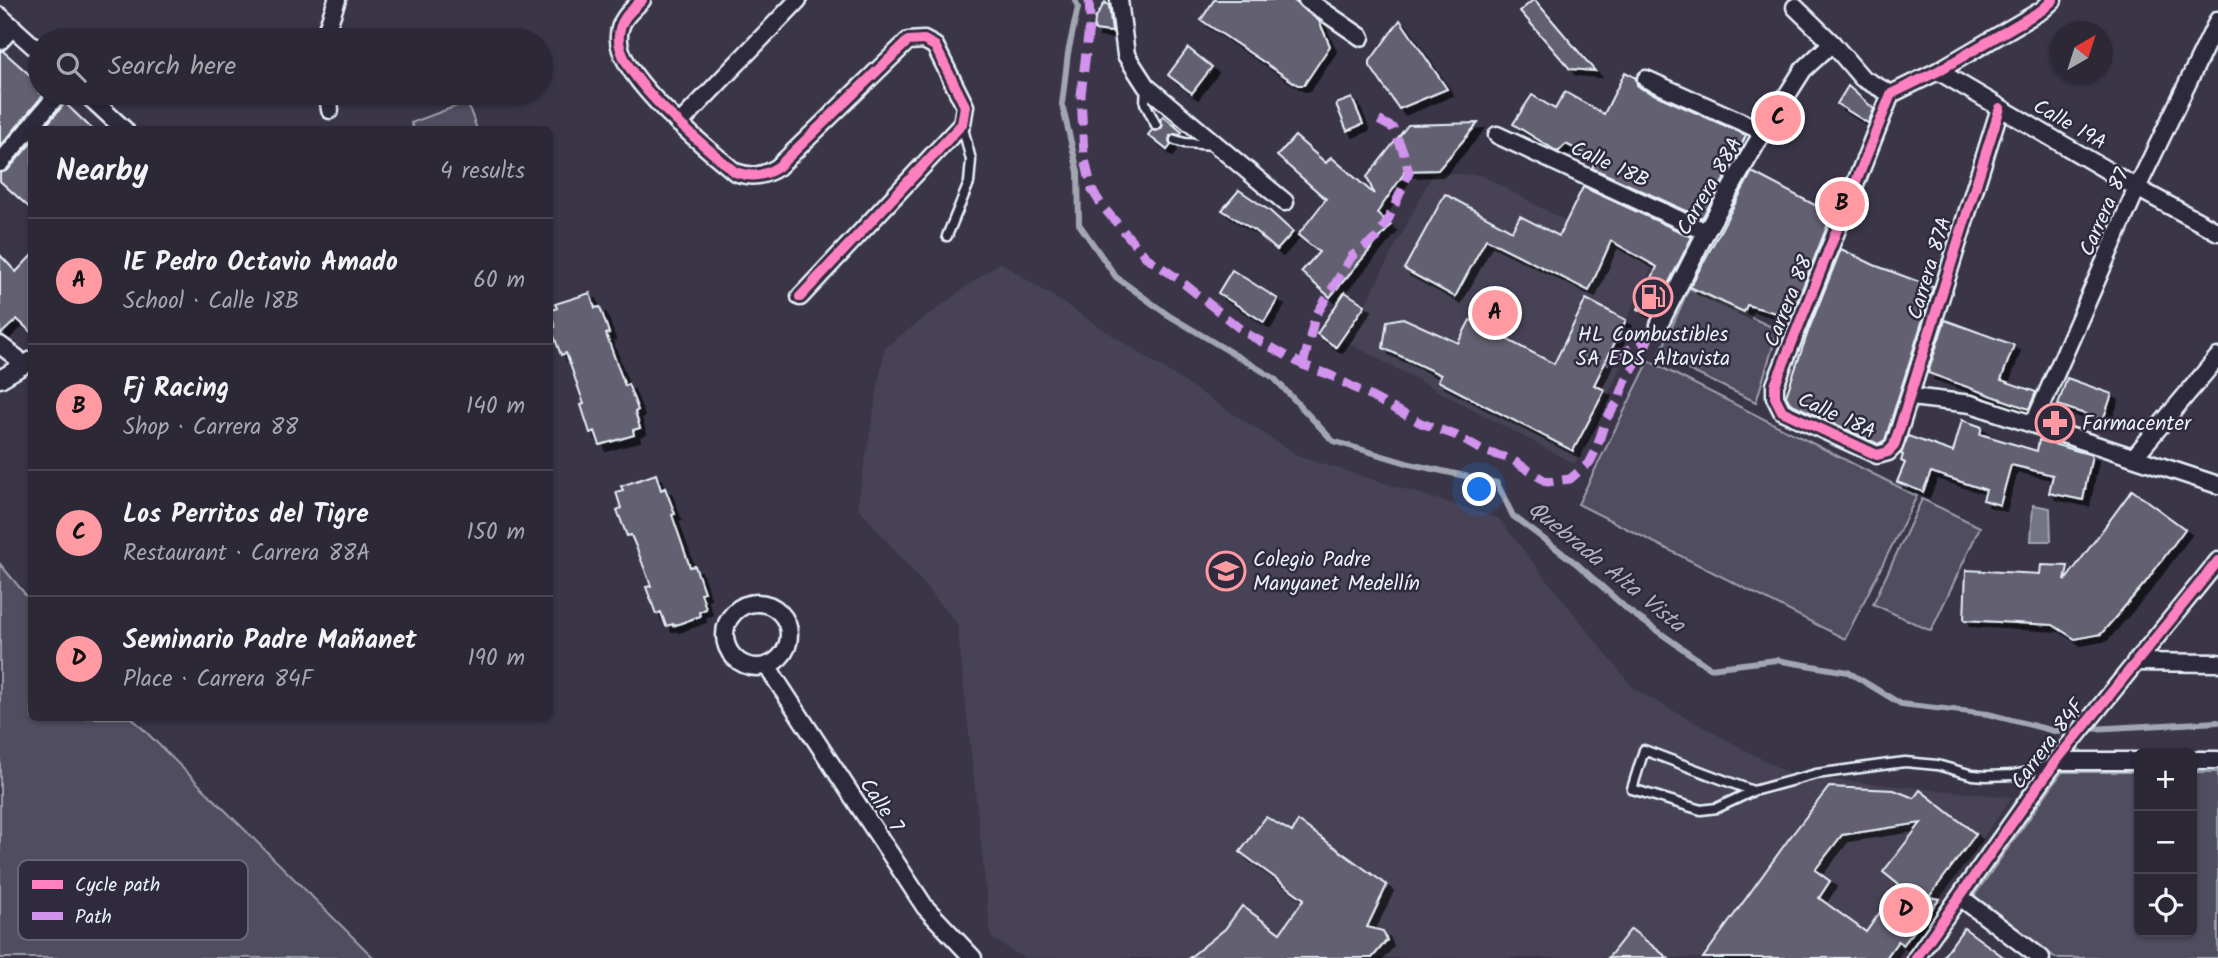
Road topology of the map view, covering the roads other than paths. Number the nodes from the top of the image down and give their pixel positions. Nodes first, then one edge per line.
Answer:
1 (337, 0) edge
2 (642, 0) edge
3 (798, 0) edge
4 (1119, 0) edge
5 (1307, 0) edge
6 (2053, 0) edge
7 (1795, 7) dead end
8 (0, 16) edge
9 (2218, 20) edge
10 (13, 27) junction
11 (327, 28) edge
12 (1362, 37) dead end
13 (0, 41) edge
14 (28, 41) edge
15 (1832, 43) junction
16 (1938, 71) junction
17 (1646, 79) dead end
18 (1146, 86) junction
19 (1891, 94) junction
20 (49, 105) edge
21 (98, 105) edge
22 (329, 105) edge
23 (2000, 108) junction
24 (330, 110) dead end
25 (679, 124) junction
26 (962, 124) junction
27 (1156, 125) dead end
28 (31, 126) edge
29 (121, 126) edge
30 (28, 130) edge
31 (1764, 132) junction
32 (1497, 135) dead end
33 (1175, 140) dead end
34 (1216, 145) junction
35 (0, 163) edge
36 (2137, 188) junction
37 (1285, 202) dead end
38 (1706, 232) junction
39 (2218, 232) edge
40 (947, 236) dead end
41 (800, 297) dead end
42 (1656, 321) dead end
43 (0, 345) edge
44 (2218, 357) edge
45 (27, 363) edge
46 (0, 379) edge
47 (1775, 385) joint
48 (1911, 397) junction
49 (2034, 423) junction
50 (1896, 440) joint
51 (2134, 457) junction
52 (2218, 485) edge
53 (2218, 561) edge
54 (2135, 662) junction
55 (2218, 663) edge
56 (767, 666) junction
57 (2197, 760) edge
58 (2218, 760) edge
59 (2056, 761) junction
60 (2134, 761) edge
61 (1754, 791) junction
62 (1960, 897) junction
63 (973, 958) edge
64 (1916, 958) edge
65 (2041, 958) edge

1 - 11 street
2 - 25 street
3 - 25 street
4 - 18 street
5 - 12 street
6 - 16 street
7 - 15 street
8 - 10 street
9 - 36 street, Carrera 87
10 - 13 street
10 - 14 street
15 - 19 street
15 - 31 street, Carrera 88A
16 - 19 street
16 - 23 street, Calle 19A
17 - 31 street
18 - 27 lane
18 - 34 street
19 - 47 street, Carrera 88
20 - 28 street
21 - 29 street
22 - 24 street
23 - 36 street, Calle 19A
23 - 48 street, Carrera 87A
25 - 26 street
26 - 40 lane
26 - 41 street
30 - 35 street
31 - 38 street, Carrera 88A
32 - 38 street, Calle 18B
33 - 34 lane
34 - 37 street
36 - 39 street, Calle 19A
36 - 49 street, Carrera 87
38 - 42 street, Carrera 88A
43 - 45 street
44 - 51 street
45 - 46 street
47 - 50 street, Calle 18A
48 - 49 street
48 - 50 street, Carrera 87A
49 - 51 street
51 - 52 street
53 - 54 street, Carrera 84F
54 - 55 street
54 - 59 street, Carrera 84F
56 - 56 street
56 - 63 street, Calle 7
57 - 58 street
59 - 60 street
59 - 61 lane
59 - 62 street, Carrera 84F
61 - 61 lane
62 - 64 street, Carrera 84F
62 - 65 street

